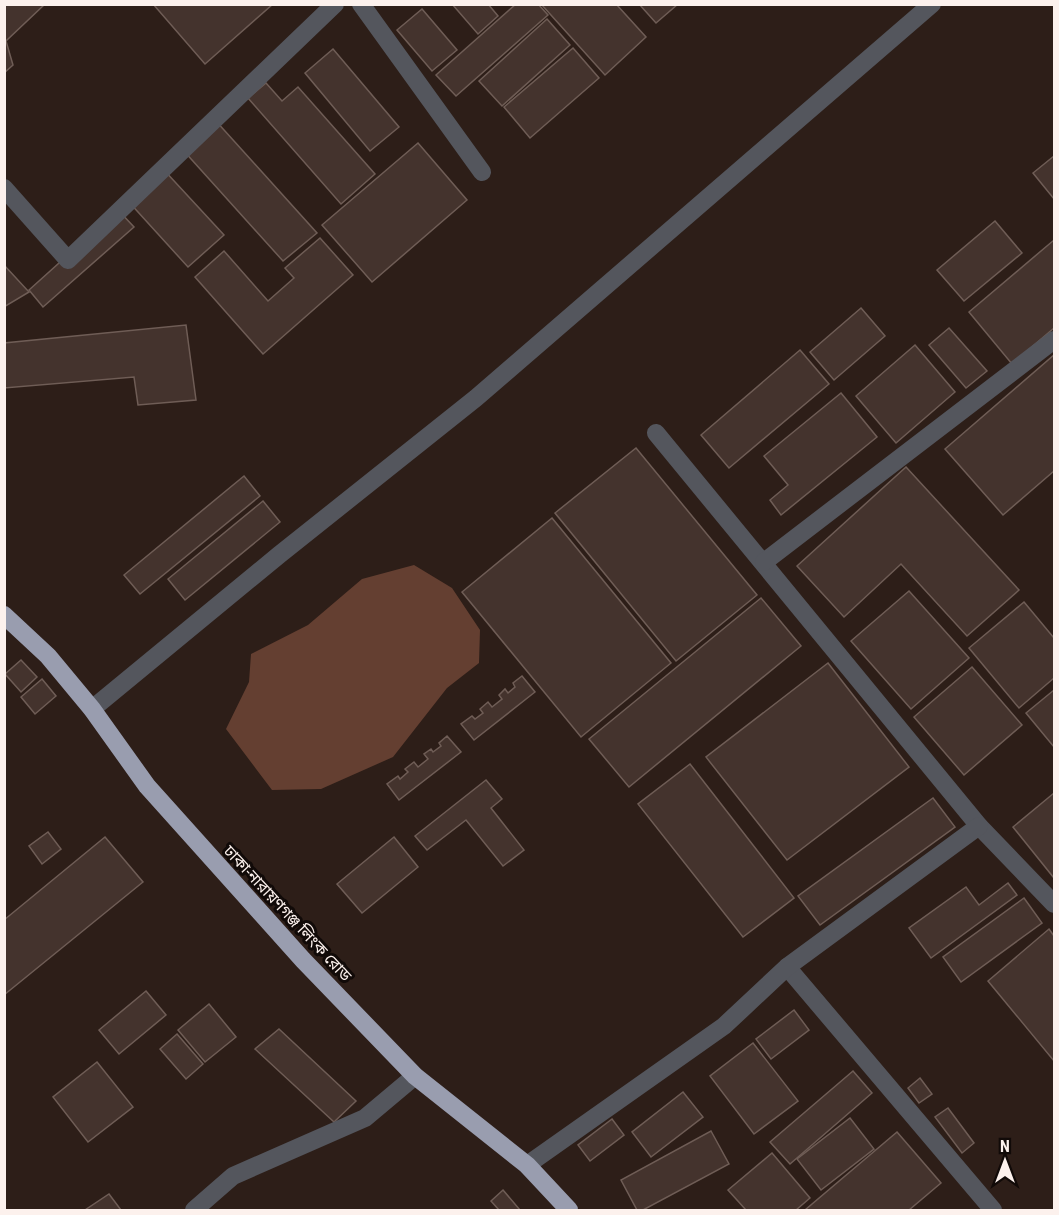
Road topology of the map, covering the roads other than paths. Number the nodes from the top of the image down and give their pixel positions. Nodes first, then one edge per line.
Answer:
1 (335, 4) edge
2 (360, 4) edge
3 (932, 4) edge
4 (482, 172) dead end
5 (4, 188) edge
6 (1054, 340) edge
7 (656, 433) dead end
8 (764, 562) junction
9 (4, 615) edge
10 (92, 709) junction
11 (979, 826) junction
12 (1054, 904) edge
13 (787, 967) junction
14 (415, 1076) junction
15 (528, 1165) junction
16 (194, 1210) edge
17 (569, 1210) edge
18 (993, 1210) edge

1 - 5 street
2 - 4 street
3 - 10 street
6 - 8 street
7 - 8 street
8 - 11 street
9 - 10 highway, ঢাকা-নারায়ণগঞ্জ লিংক রোড
10 - 14 highway, ঢাকা-নারায়ণগঞ্জ লিংক রোড
11 - 12 street
11 - 13 street
13 - 15 street
13 - 18 street
14 - 15 highway, ঢাকা-নারায়ণগঞ্জ লিংক রোড
14 - 16 street
15 - 17 highway, ঢাকা-নারায়ণগঞ্জ লিংক রোড

